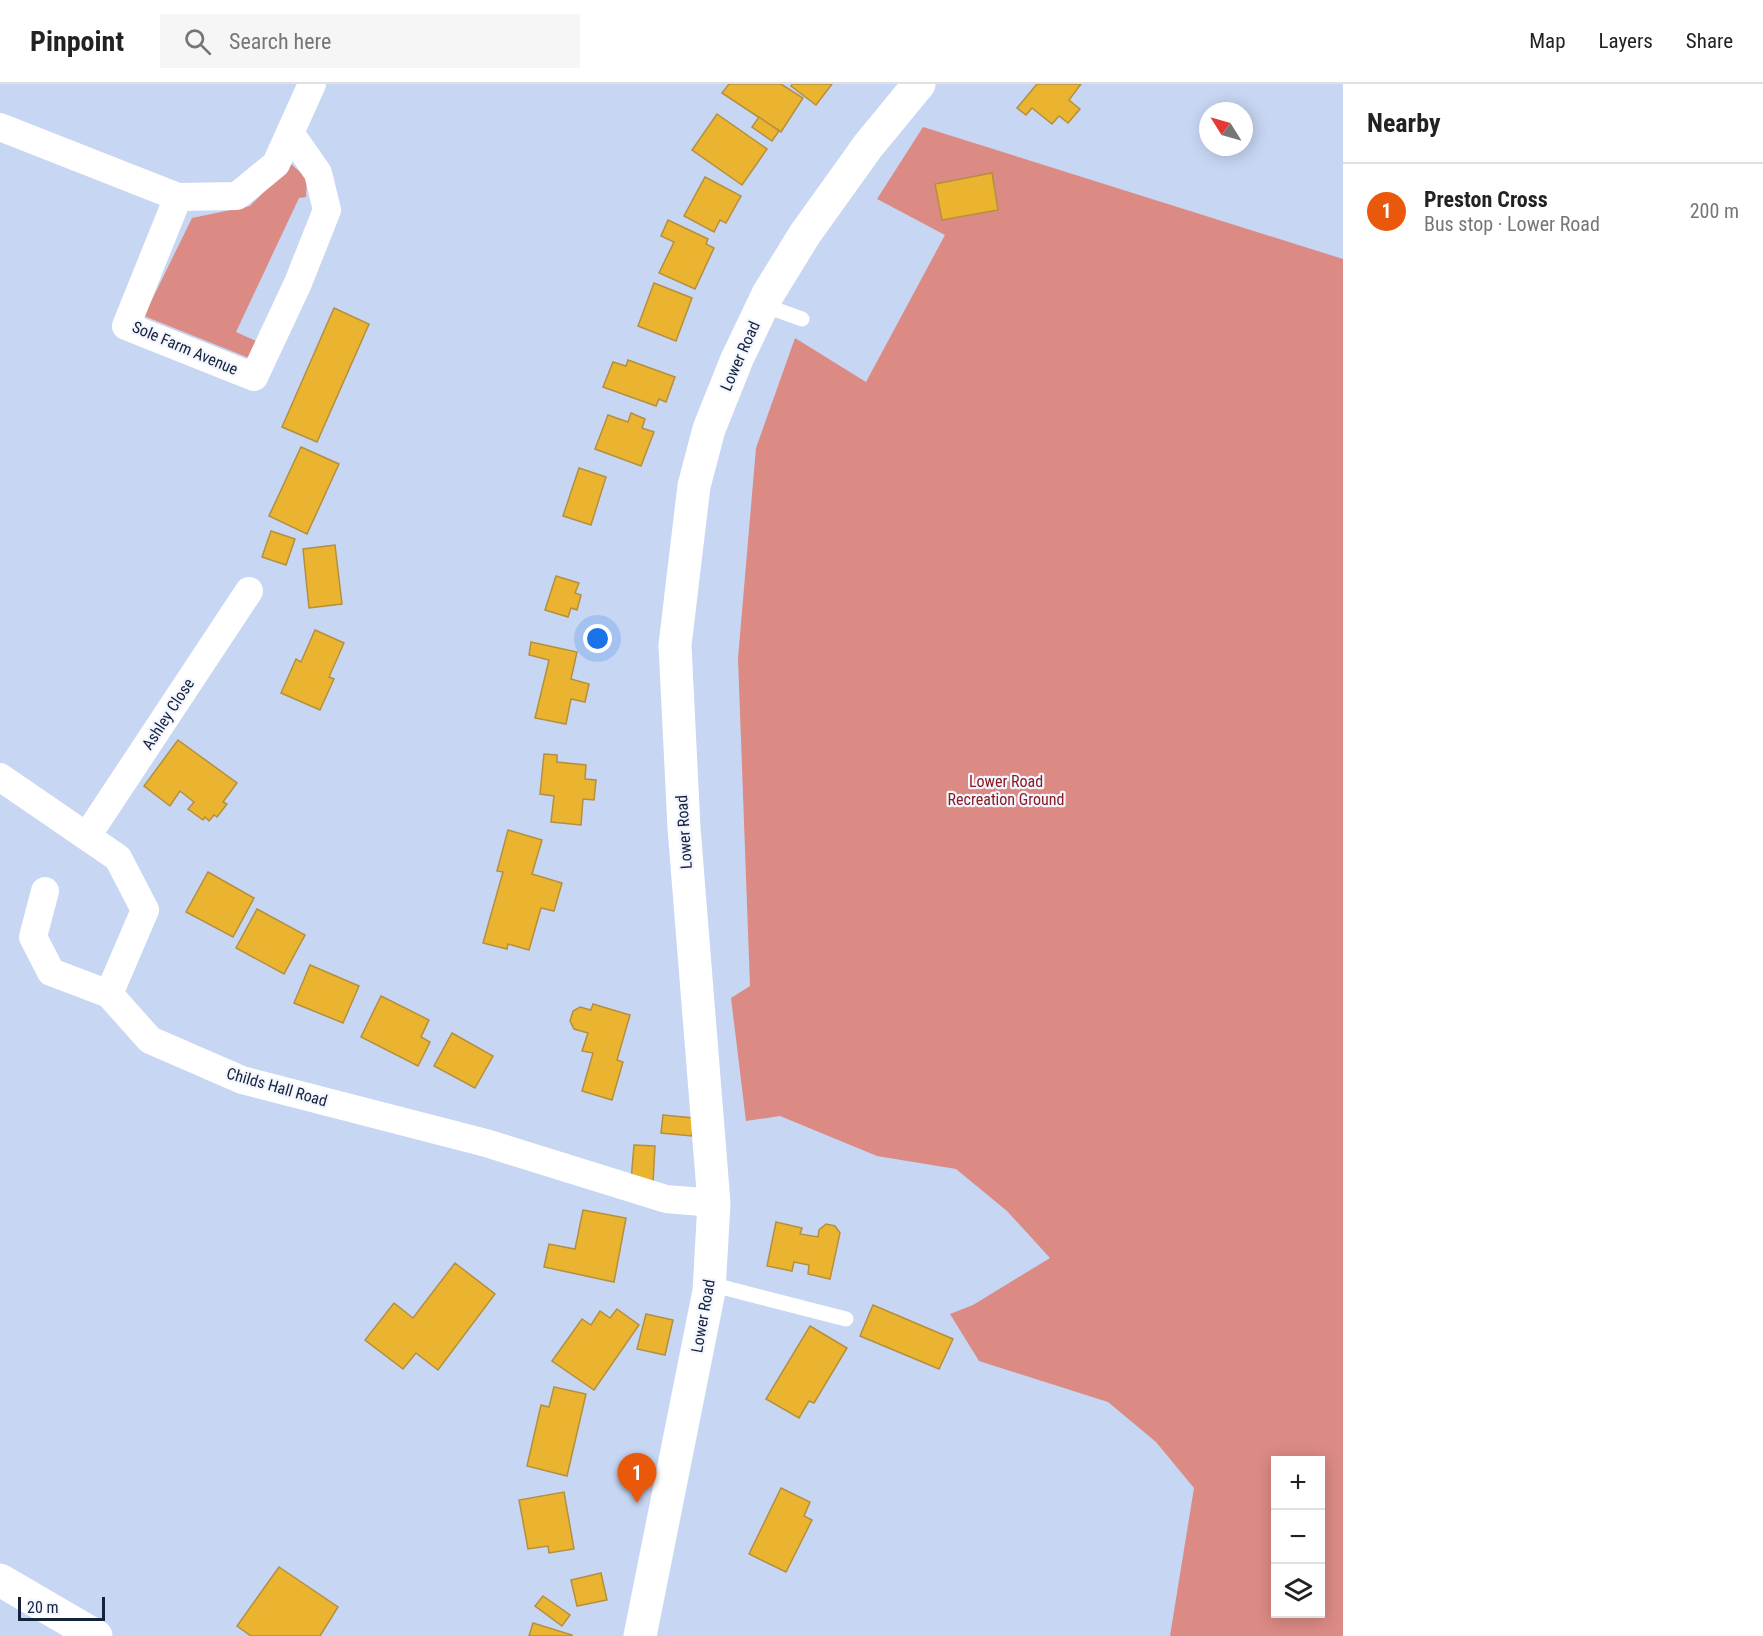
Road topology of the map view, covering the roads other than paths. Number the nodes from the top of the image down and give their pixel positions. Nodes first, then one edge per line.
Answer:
1 (312, 84) edge
2 (919, 84) edge
3 (0, 127) edge
4 (290, 134) junction
5 (178, 197) junction
6 (763, 305) junction
7 (802, 319) dead end
8 (249, 591) dead end
9 (0, 777) edge
10 (87, 836) junction
11 (45, 891) dead end
12 (109, 994) junction
13 (714, 1203) junction
14 (710, 1284) junction
15 (846, 1319) dead end
16 (0, 1580) edge
17 (96, 1636) edge
18 (640, 1636) edge

1 - 4 street
2 - 6 street, Lower Road
3 - 5 street
4 - 5 street
4 - 5 street, Sole Farm Avenue
6 - 7 lane
6 - 13 street, Lower Road
8 - 10 street, Ashley Close
9 - 10 street
10 - 12 street
11 - 12 street
12 - 13 street, Childs Hall Road
13 - 14 street, Lower Road
14 - 15 lane
14 - 18 street, Lower Road
16 - 17 street

